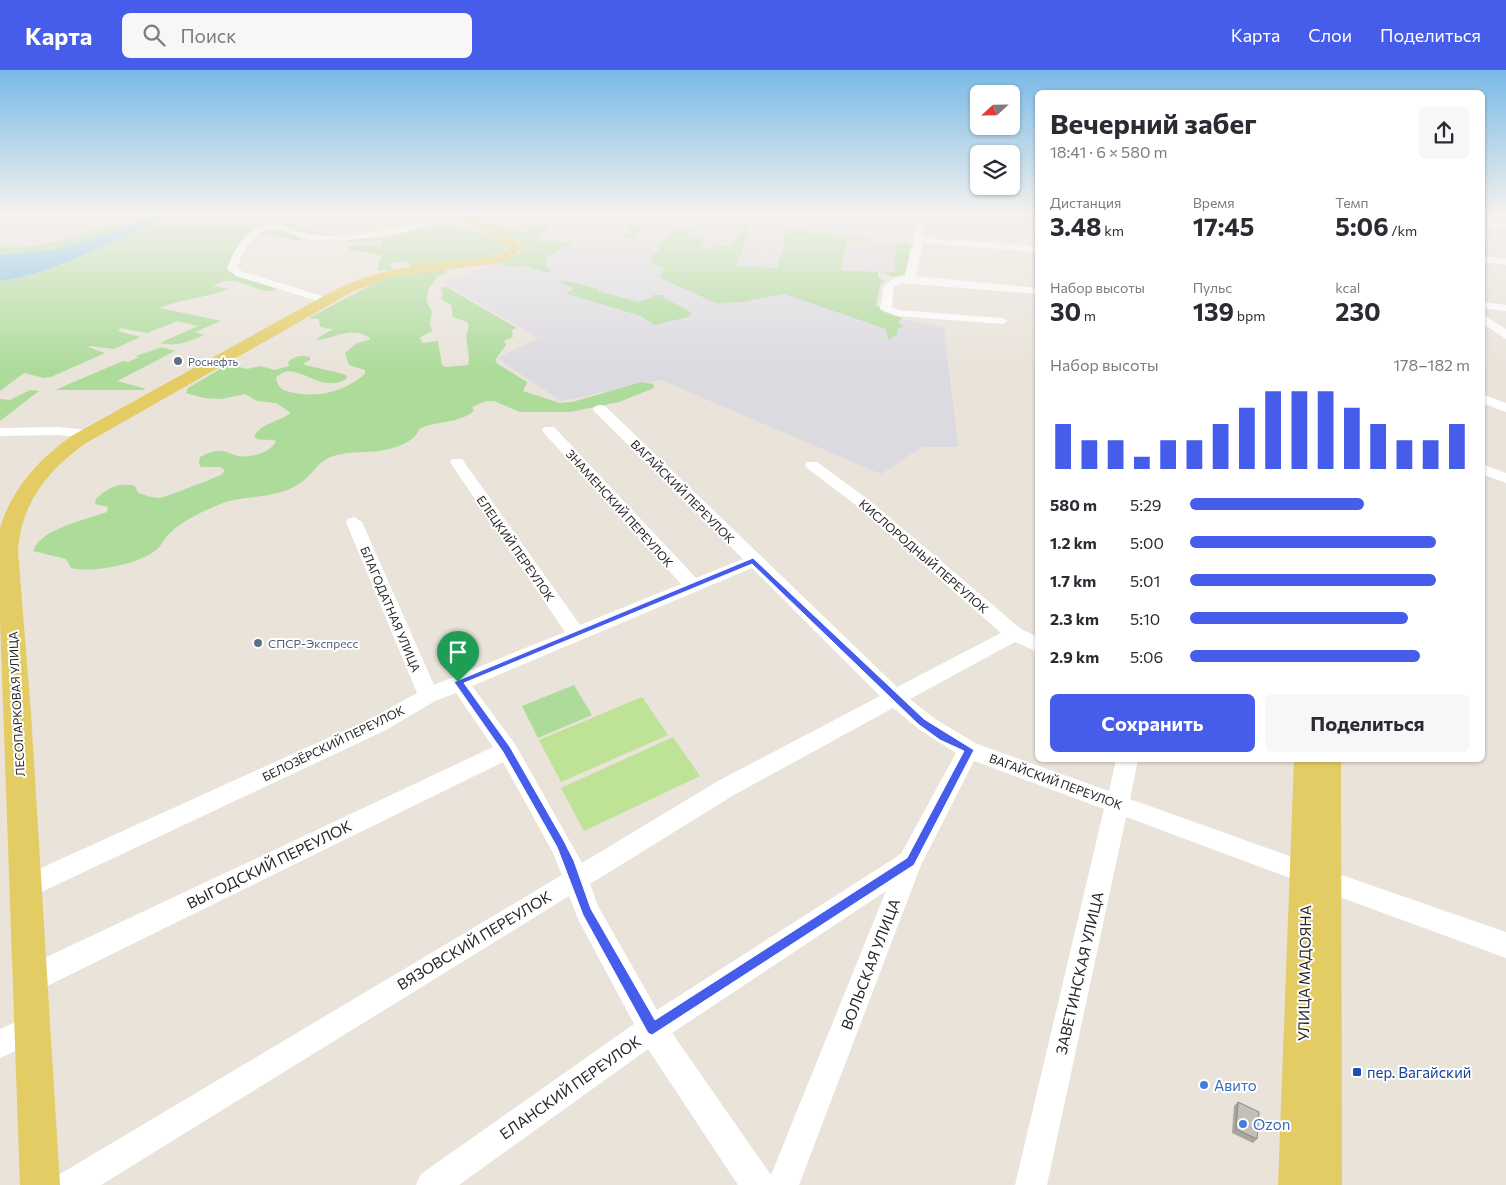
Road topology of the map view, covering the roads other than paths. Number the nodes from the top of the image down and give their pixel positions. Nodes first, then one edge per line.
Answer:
1 (232, 267) edge
2 (446, 267) edge
3 (913, 267) edge
4 (910, 279) junction
5 (1035, 291) edge
6 (328, 301) junction
7 (1485, 305) edge
8 (1506, 308) edge
9 (1485, 319) edge
10 (1002, 321) dead end
11 (1506, 335) edge
12 (1485, 399) edge
13 (1506, 408) edge
14 (600, 409) dead end
15 (549, 430) dead end
16 (0, 432) edge
17 (88, 434) junction
18 (457, 462) dead end
19 (812, 465) dead end
20 (1485, 469) edge
21 (1506, 478) edge
22 (354, 522) dead end
23 (753, 561) junction
24 (692, 585) junction
25 (576, 633) junction
26 (1014, 634) junction
27 (6, 640) edge
28 (1035, 644) edge
29 (458, 682) junction
30 (428, 696) junction
31 (896, 697) junction
32 (507, 750) junction
33 (969, 750) junction
34 (1127, 762) edge
35 (1308, 762) edge
36 (1327, 762) edge
37 (1117, 804) junction
38 (910, 862) junction
39 (1315, 876) junction
40 (575, 879) junction
41 (26, 886) junction
42 (1506, 945) edge
43 (31, 979) junction
44 (33, 1028) junction
45 (652, 1029) junction
46 (0, 1044) edge
47 (40, 1185) edge
48 (71, 1185) edge
49 (432, 1185) edge
50 (759, 1185) edge
51 (783, 1185) edge
52 (1031, 1185) edge
53 (1298, 1185) edge
54 (1322, 1185) edge

1 - 6 street
2 - 6 main road, ЛЕСОПАРКОВАЯ УЛИЦА
3 - 4 street
4 - 5 street
4 - 10 street
6 - 17 main road, ЛЕСОПАРКОВАЯ УЛИЦА
7 - 8 street
9 - 11 street
12 - 13 street
14 - 23 street, ВАГАЙСКИЙ ПЕРЕУЛОК
15 - 24 street, ЗНАМЕНСКИЙ ПЕРЕУЛОК
16 - 17 street
17 - 27 main road, ЛЕСОПАРКОВАЯ УЛИЦА
18 - 25 street, ЕЛЕЦКИЙ ПЕРЕУЛОК
19 - 26 street, КИСЛОРОДНЫЙ ПЕРЕУЛОК
20 - 21 street
22 - 30 street, БЛАГОДАТНАЯ УЛИЦА
23 - 24 street, БЕЛОЗЁРСКИЙ ПЕРЕУЛОК
23 - 31 street, ВАГАЙСКИЙ ПЕРЕУЛОК
24 - 25 street, БЕЛОЗЁРСКИЙ ПЕРЕУЛОК
25 - 29 street, БЕЛОЗЁРСКИЙ ПЕРЕУЛОК
26 - 28 street, КИСЛОРОДНЫЙ ПЕРЕУЛОК
26 - 31 street, ВЯЗОВСКИЙ ПЕРЕУЛОК
27 - 41 main road, ЛЕСОПАРКОВАЯ УЛИЦА
29 - 30 street, БЕЛОЗЁРСКИЙ ПЕРЕУЛОК
29 - 32 street
30 - 41 street, БЕЛОЗЁРСКИЙ ПЕРЕУЛОК
31 - 33 street, ВАГАЙСКИЙ ПЕРЕУЛОК
31 - 40 street, ВЯЗОВСКИЙ ПЕРЕУЛОК
32 - 40 street
32 - 43 street, ВЫГОДСКИЙ ПЕРЕУЛОК
33 - 37 street, ВАГАЙСКИЙ ПЕРЕУЛОК
33 - 38 street, ВОЛЬСКАЯ УЛИЦА
34 - 37 street, ЗАВЕТИНСКАЯ УЛИЦА
35 - 39 main road, УЛИЦА МАДОЯНА
36 - 39 main road, УЛИЦА МАДОЯНА
37 - 39 street, ВАГАЙСКИЙ ПЕРЕУЛОК
37 - 52 street, ЗАВЕТИНСКАЯ УЛИЦА
38 - 45 street, ЕЛАНСКИЙ ПЕРЕУЛОК
38 - 51 street, ВОЛЬСКАЯ УЛИЦА
39 - 42 street, ВАГАЙСКИЙ ПЕРЕУЛОК
39 - 53 main road, УЛИЦА МАДОЯНА
39 - 54 main road, УЛИЦА МАДОЯНА
40 - 45 street
40 - 48 street, ВЯЗОВСКИЙ ПЕРЕУЛОК
41 - 43 main road, ЛЕСОПАРКОВАЯ УЛИЦА
43 - 44 main road, ЛЕСОПАРКОВАЯ УЛИЦА
44 - 46 street
44 - 47 main road, ЛЕСОПАРКОВАЯ УЛИЦА
45 - 49 street, ЕЛАНСКИЙ ПЕРЕУЛОК
45 - 50 street

